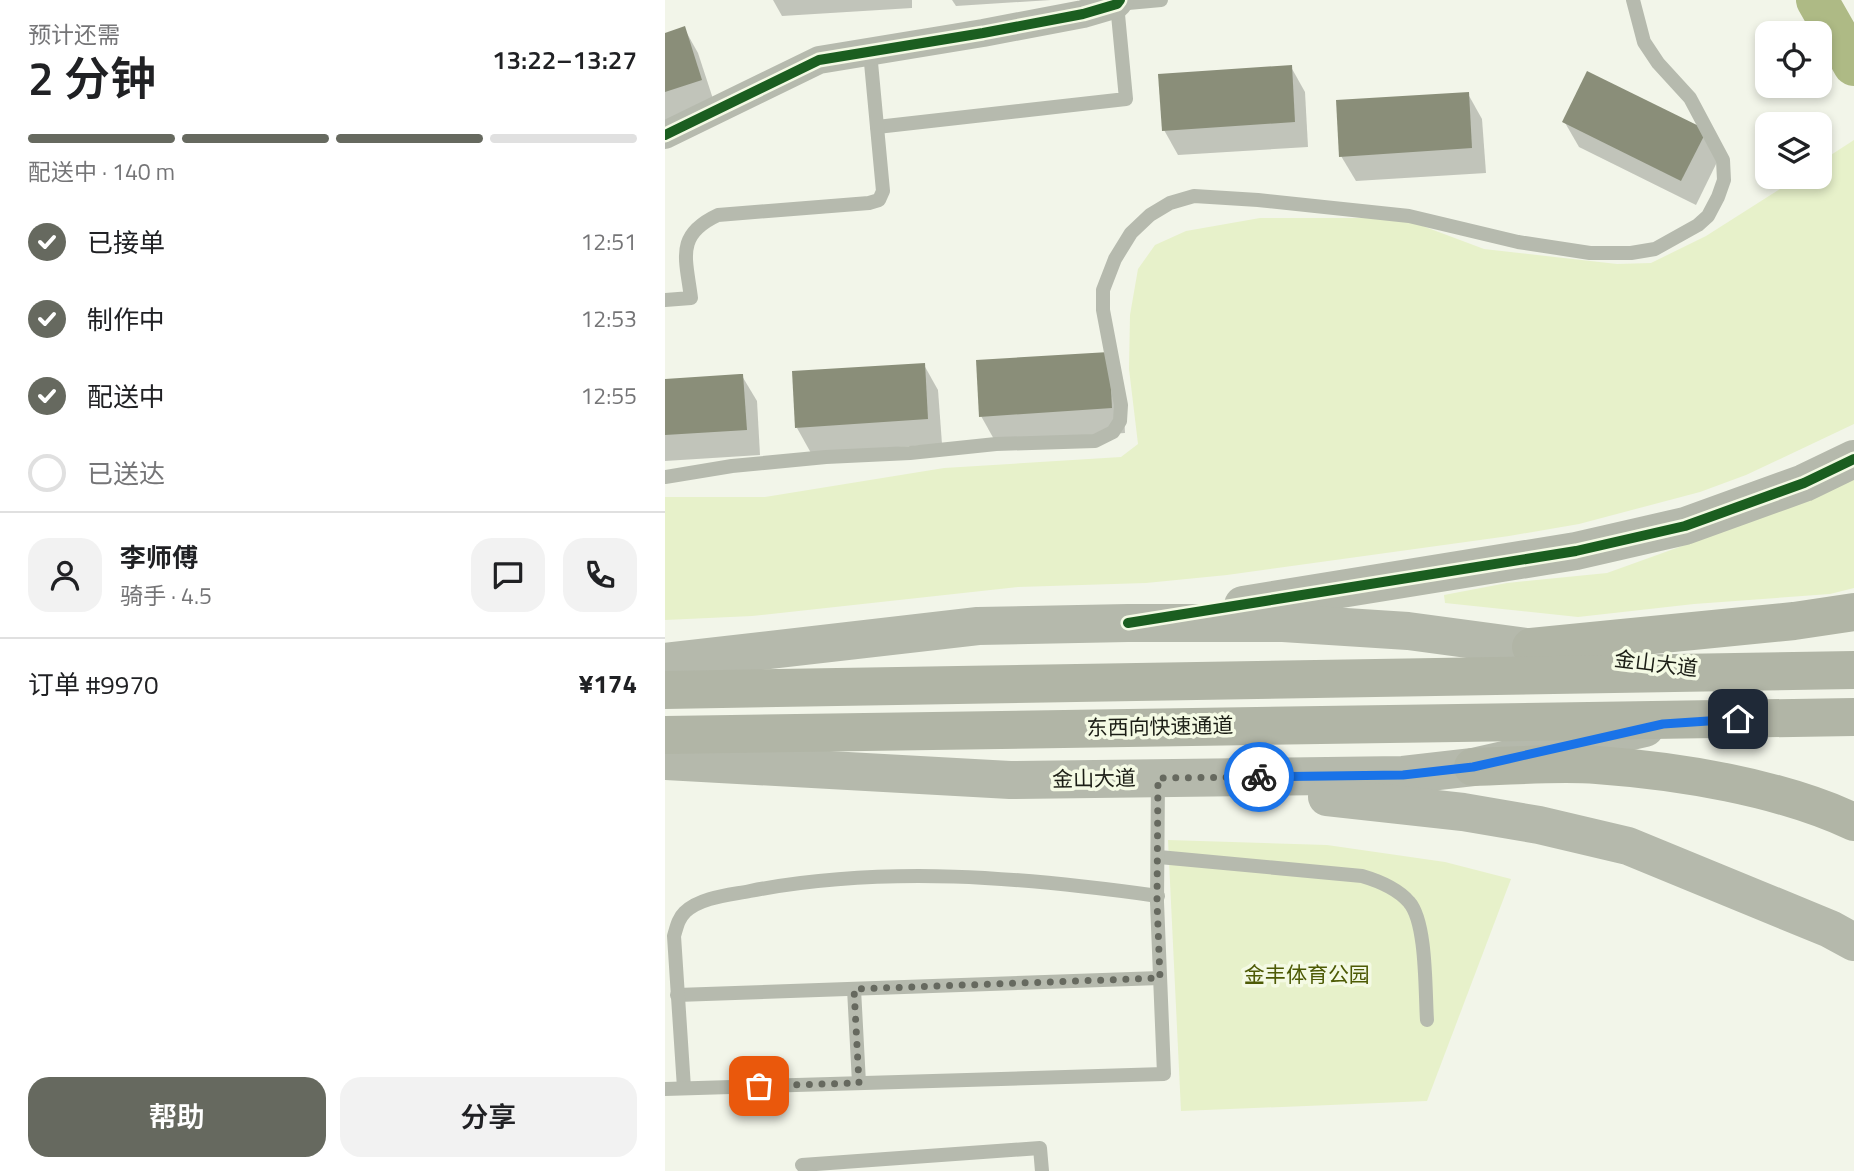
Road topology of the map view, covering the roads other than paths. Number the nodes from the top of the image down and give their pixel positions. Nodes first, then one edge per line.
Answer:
1 (1161, 0) edge
2 (1633, 0) edge
3 (1119, 2) edge
4 (870, 52) junction
5 (877, 127) junction
6 (665, 135) edge
7 (665, 300) edge
8 (1854, 459) edge
9 (665, 477) edge
10 (1854, 612) edge
11 (1128, 623) junction
12 (1531, 647) junction
13 (665, 662) edge
14 (1854, 670) edge
15 (1737, 673) junction
16 (665, 690) edge
17 (1854, 716) edge
18 (1738, 719) junction
19 (665, 735) edge
20 (665, 761) edge
21 (1473, 767) junction
22 (1158, 778) junction
23 (1854, 822) edge
24 (1159, 857) junction
25 (1157, 896) junction
26 (1854, 942) edge
27 (1160, 978) junction
28 (854, 989) junction
29 (677, 995) junction
30 (1427, 1020) dead end
31 (859, 1083) junction
32 (684, 1088) junction
33 (665, 1089) edge
34 (802, 1166) dead end
35 (1042, 1171) edge

1 - 3 lane
2 - 9 lane
3 - 4 street
3 - 5 lane
4 - 5 lane
4 - 6 street
5 - 7 lane
8 - 11 main road
10 - 12 highway
11 - 12 main road, 金山大道
11 - 13 main road, 金山大道
12 - 15 main road, 金山大道
14 - 15 highway, 金山大道
15 - 16 highway
17 - 18 highway, 金山大道
18 - 19 highway, 东西向快速通道
18 - 21 main road, 金山大道
20 - 22 main road, 金山大道
21 - 22 main road, 金山大道
21 - 23 highway
22 - 24 lane
22 - 26 main road
24 - 25 lane
24 - 30 lane
25 - 27 lane
25 - 29 lane
27 - 28 lane
27 - 31 lane
28 - 29 lane
28 - 31 lane
29 - 32 lane
31 - 32 lane
32 - 33 lane
34 - 35 lane

